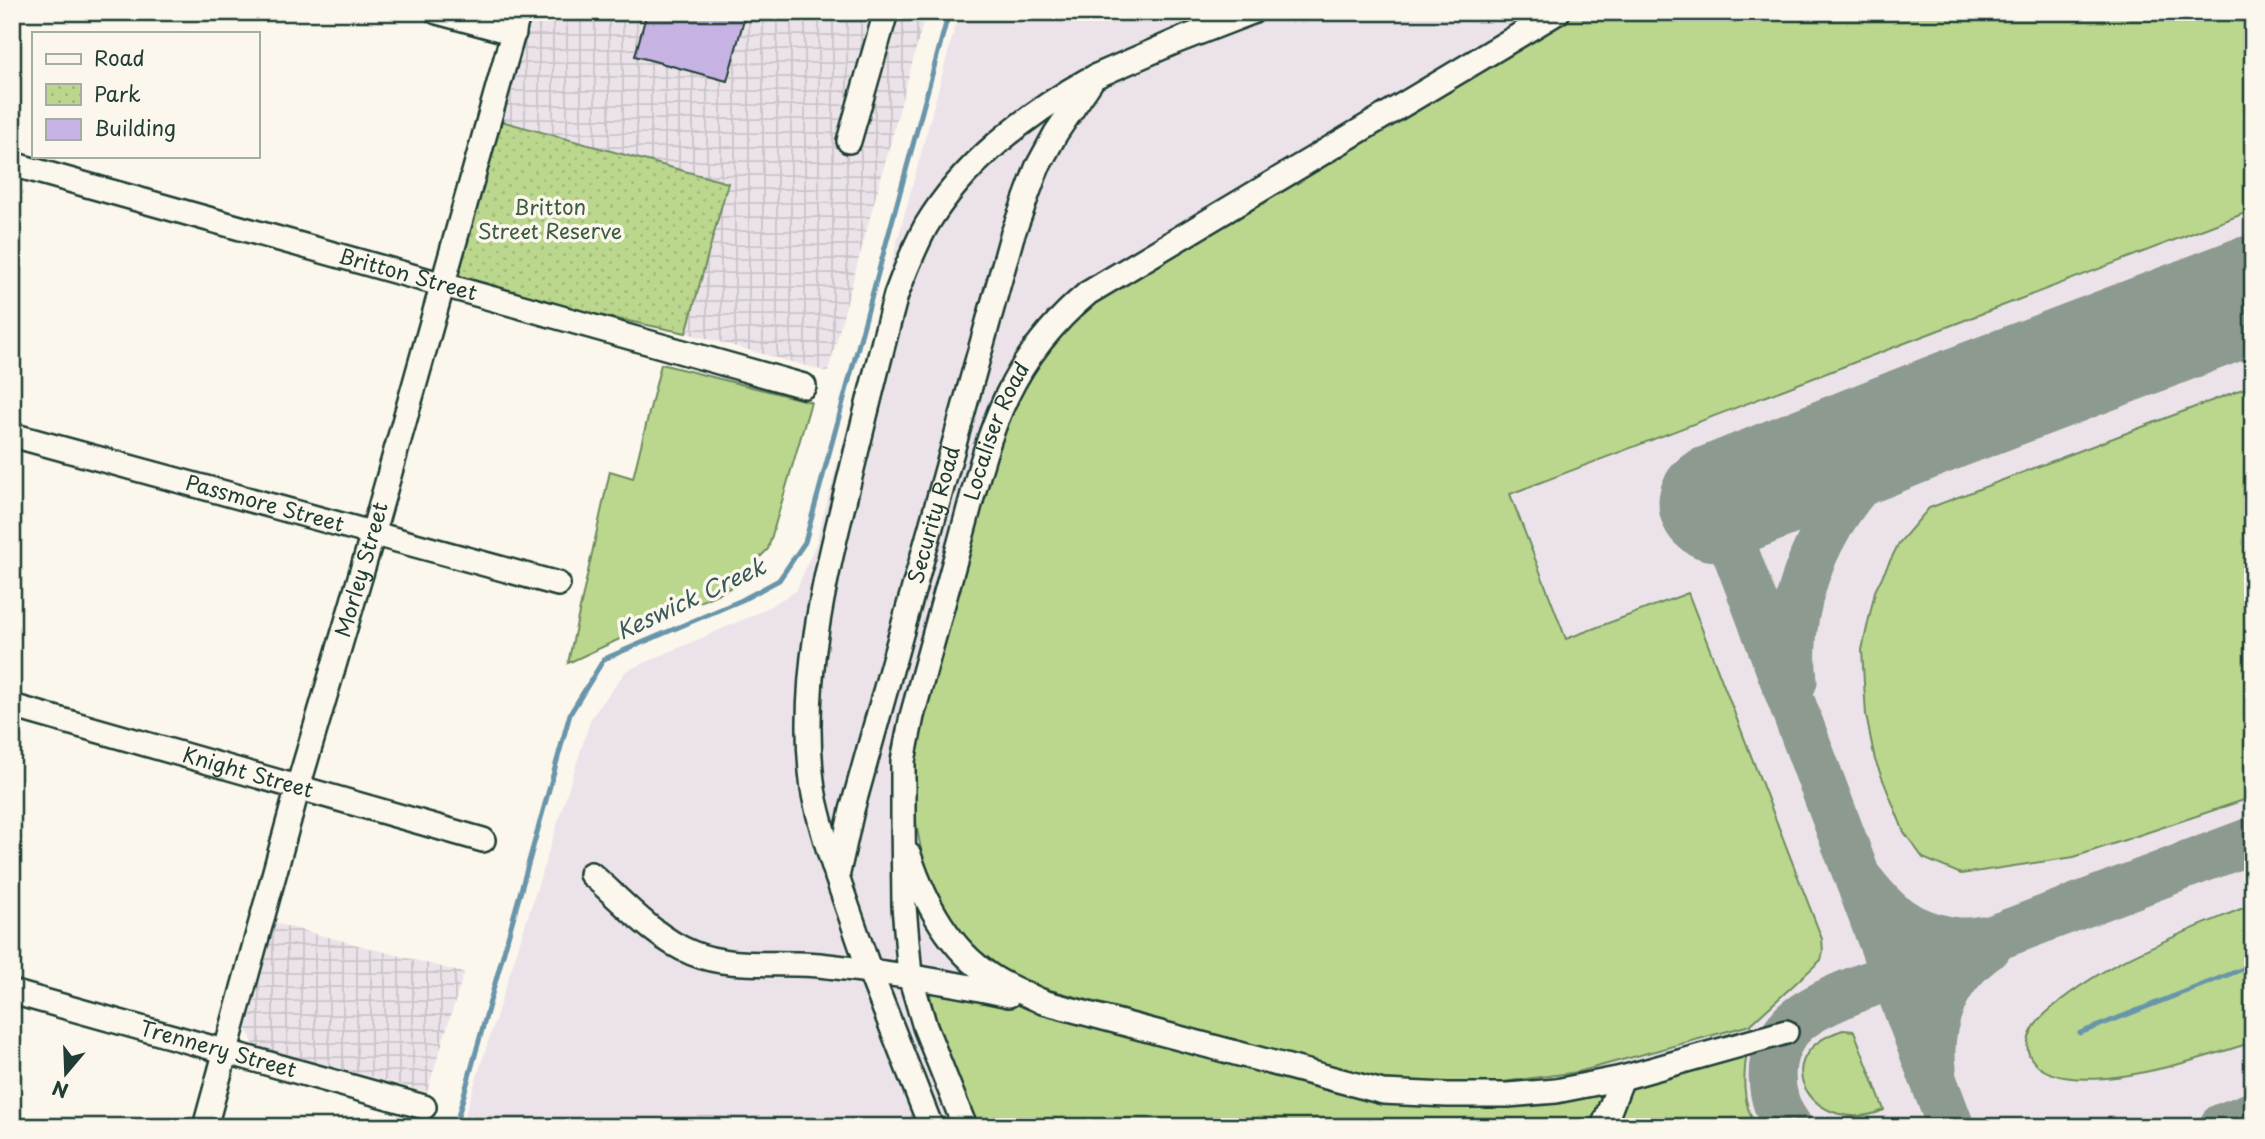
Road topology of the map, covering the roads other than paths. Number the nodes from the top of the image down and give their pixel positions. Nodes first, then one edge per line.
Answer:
1 (437, 12) edge
2 (887, 12) edge
3 (1252, 12) edge
4 (1559, 12) edge
5 (517, 23) edge
6 (1094, 77) junction
7 (849, 141) dead end
8 (12, 163) edge
9 (444, 284) junction
10 (804, 386) dead end
11 (12, 435) edge
12 (373, 535) junction
13 (558, 584) dead end
14 (12, 706) edge
15 (298, 787) junction
16 (904, 839) junction
17 (483, 840) dead end
18 (591, 874) dead end
19 (837, 877) junction
20 (870, 972) junction
21 (910, 976) junction
22 (12, 992) edge
23 (1043, 1002) junction
24 (1786, 1032) dead end
25 (224, 1052) junction
26 (1622, 1078) junction
27 (424, 1107) dead end
28 (205, 1127) edge
29 (931, 1127) edge
30 (965, 1127) edge
31 (1603, 1127) edge

1 - 5 street
2 - 7 street
3 - 6 street
4 - 16 street, Localiser Road
5 - 9 street, Morley Street
6 - 19 street, Security Road
6 - 19 street
8 - 9 street, Britton Street
9 - 10 street, Britton Street
9 - 12 street, Morley Street
11 - 12 street, Passmore Street
12 - 13 street, Passmore Street
12 - 15 street, Morley Street
14 - 15 street, Knight Street
15 - 17 street, Knight Street
15 - 25 street, Morley Street
16 - 21 street, Localiser Road
16 - 23 street
18 - 20 street
19 - 20 street
20 - 21 street
20 - 29 street
21 - 23 street
21 - 30 street, Localiser Road
22 - 25 street, Trennery Street
23 - 26 street
24 - 26 street
25 - 27 street, Trennery Street
25 - 28 street, Morley Street
26 - 31 street

